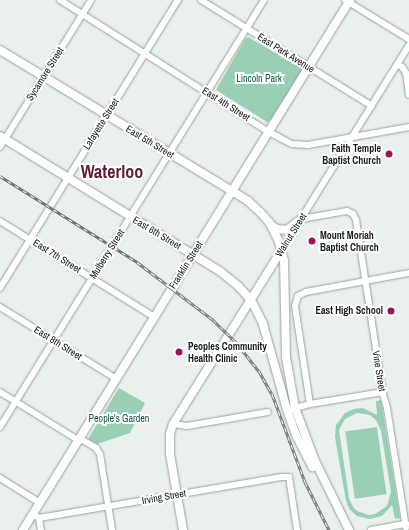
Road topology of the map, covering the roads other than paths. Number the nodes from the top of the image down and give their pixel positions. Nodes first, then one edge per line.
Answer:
1 (60, 0) edge
2 (91, 0) edge
3 (178, 0) edge
4 (201, 0) edge
5 (264, 0) edge
6 (348, 1) edge
7 (82, 14) junction
8 (247, 28) junction
9 (409, 39) edge
10 (409, 45) edge
11 (0, 50) edge
12 (145, 53) junction
13 (397, 64) junction
14 (309, 67) junction
15 (44, 77) junction
16 (207, 92) junction
17 (409, 95) edge
18 (372, 106) junction
19 (107, 115) junction
20 (409, 127) edge
21 (269, 132) junction
22 (2, 138) edge
23 (351, 138) junction
24 (0, 147) edge
25 (169, 154) junction
26 (68, 178) junction
27 (231, 191) junction
28 (130, 216) junction
29 (301, 219) junction
30 (0, 221) edge
31 (270, 225) junction
32 (30, 240) junction
33 (281, 252) junction
34 (192, 254) junction
35 (409, 273) edge
36 (92, 278) junction
37 (365, 282) junction
38 (0, 288) edge
39 (251, 300) junction
40 (0, 307) edge
41 (154, 317) junction
42 (53, 341) junction
43 (115, 378) junction
44 (0, 392) edge
45 (382, 392) junction
46 (16, 402) junction
47 (310, 404) junction
48 (291, 409) junction
49 (268, 412) dead end
50 (173, 424) junction
51 (0, 427) edge
52 (79, 439) junction
53 (0, 478) edge
54 (177, 495) junction
55 (40, 503) junction
56 (108, 506) junction
57 (36, 516) junction
58 (23, 530) edge
59 (41, 530) edge
60 (112, 530) edge
61 (183, 530) edge
62 (297, 530) edge
63 (349, 530) edge
64 (371, 530) edge

1 - 7 street, East 4th Street
2 - 7 street, Sycamore Street
3 - 12 street, Lafayette Street
4 - 8 street, East Park Avenue
5 - 8 street, Mulberry Street
6 - 9 street
6 - 14 main road, Franklin Street
7 - 12 street, East 4th Street
7 - 15 street, Sycamore Street
8 - 14 street, East Park Avenue
8 - 16 street, Mulberry Street
10 - 13 street, Walnut Street
11 - 15 main road, East 5th Street
12 - 16 street, East 4th Street
12 - 19 street, Lafayette Street
13 - 17 street
13 - 18 street, Walnut Street
14 - 18 street, East Park Avenue
14 - 21 main road, Franklin Street
15 - 19 main road, East 5th Street
15 - 22 street, Sycamore Street
16 - 21 street, East 4th Street
16 - 25 street, Mulberry Street
18 - 23 street, Walnut Street
19 - 25 main road, East 5th Street
19 - 26 street, Lafayette Street
20 - 23 street, East 4th Street
21 - 23 street, East 4th Street
21 - 27 main road, Franklin Street
22 - 24 street, Sycamore Street
22 - 26 main road, East 6th Street
23 - 29 street, Walnut Street
25 - 27 main road, East 5th Street
25 - 28 street, Mulberry Street
26 - 28 main road, East 6th Street
26 - 32 street, Lafayette Street
27 - 31 main road, East 5th Street
27 - 34 main road, Franklin Street
28 - 34 main road, East 6th Street
28 - 36 street, Mulberry Street
29 - 31 main road
29 - 33 street, Walnut Street
29 - 37 street, Vine Street
30 - 32 street, East 7th Street
31 - 33 main road, East 5th Street
32 - 36 street, East 7th Street
32 - 38 street, Lafayette Street
33 - 39 main road, Walnut Street
33 - 48 main road, East 5th Street
34 - 39 main road, East 6th Street
34 - 41 main road, Franklin Street
35 - 37 street
36 - 41 street, East 7th Street
36 - 42 street, Mulberry Street
37 - 45 street, Vine Street
37 - 47 street
39 - 48 main road, East 6th Street
39 - 50 main road, Walnut Street
40 - 42 street, East 8th Street
41 - 43 main road, Franklin Street
42 - 43 street, East 8th Street
42 - 46 street, Mulberry Street
43 - 52 main road, Franklin Street
44 - 46 street
45 - 47 street
45 - 64 street, Vine Street
46 - 51 street, Mulberry Street
46 - 52 street
47 - 48 street
48 - 63 main road
49 - 50 street
50 - 54 main road
52 - 55 main road, Franklin Street
52 - 56 street
53 - 55 street
54 - 56 street, Irving Street
54 - 61 main road
54 - 62 street, Irving Street
55 - 57 main road, Franklin Street
56 - 57 street, Irving Street
56 - 60 street
57 - 58 main road, Franklin Street
57 - 59 street

